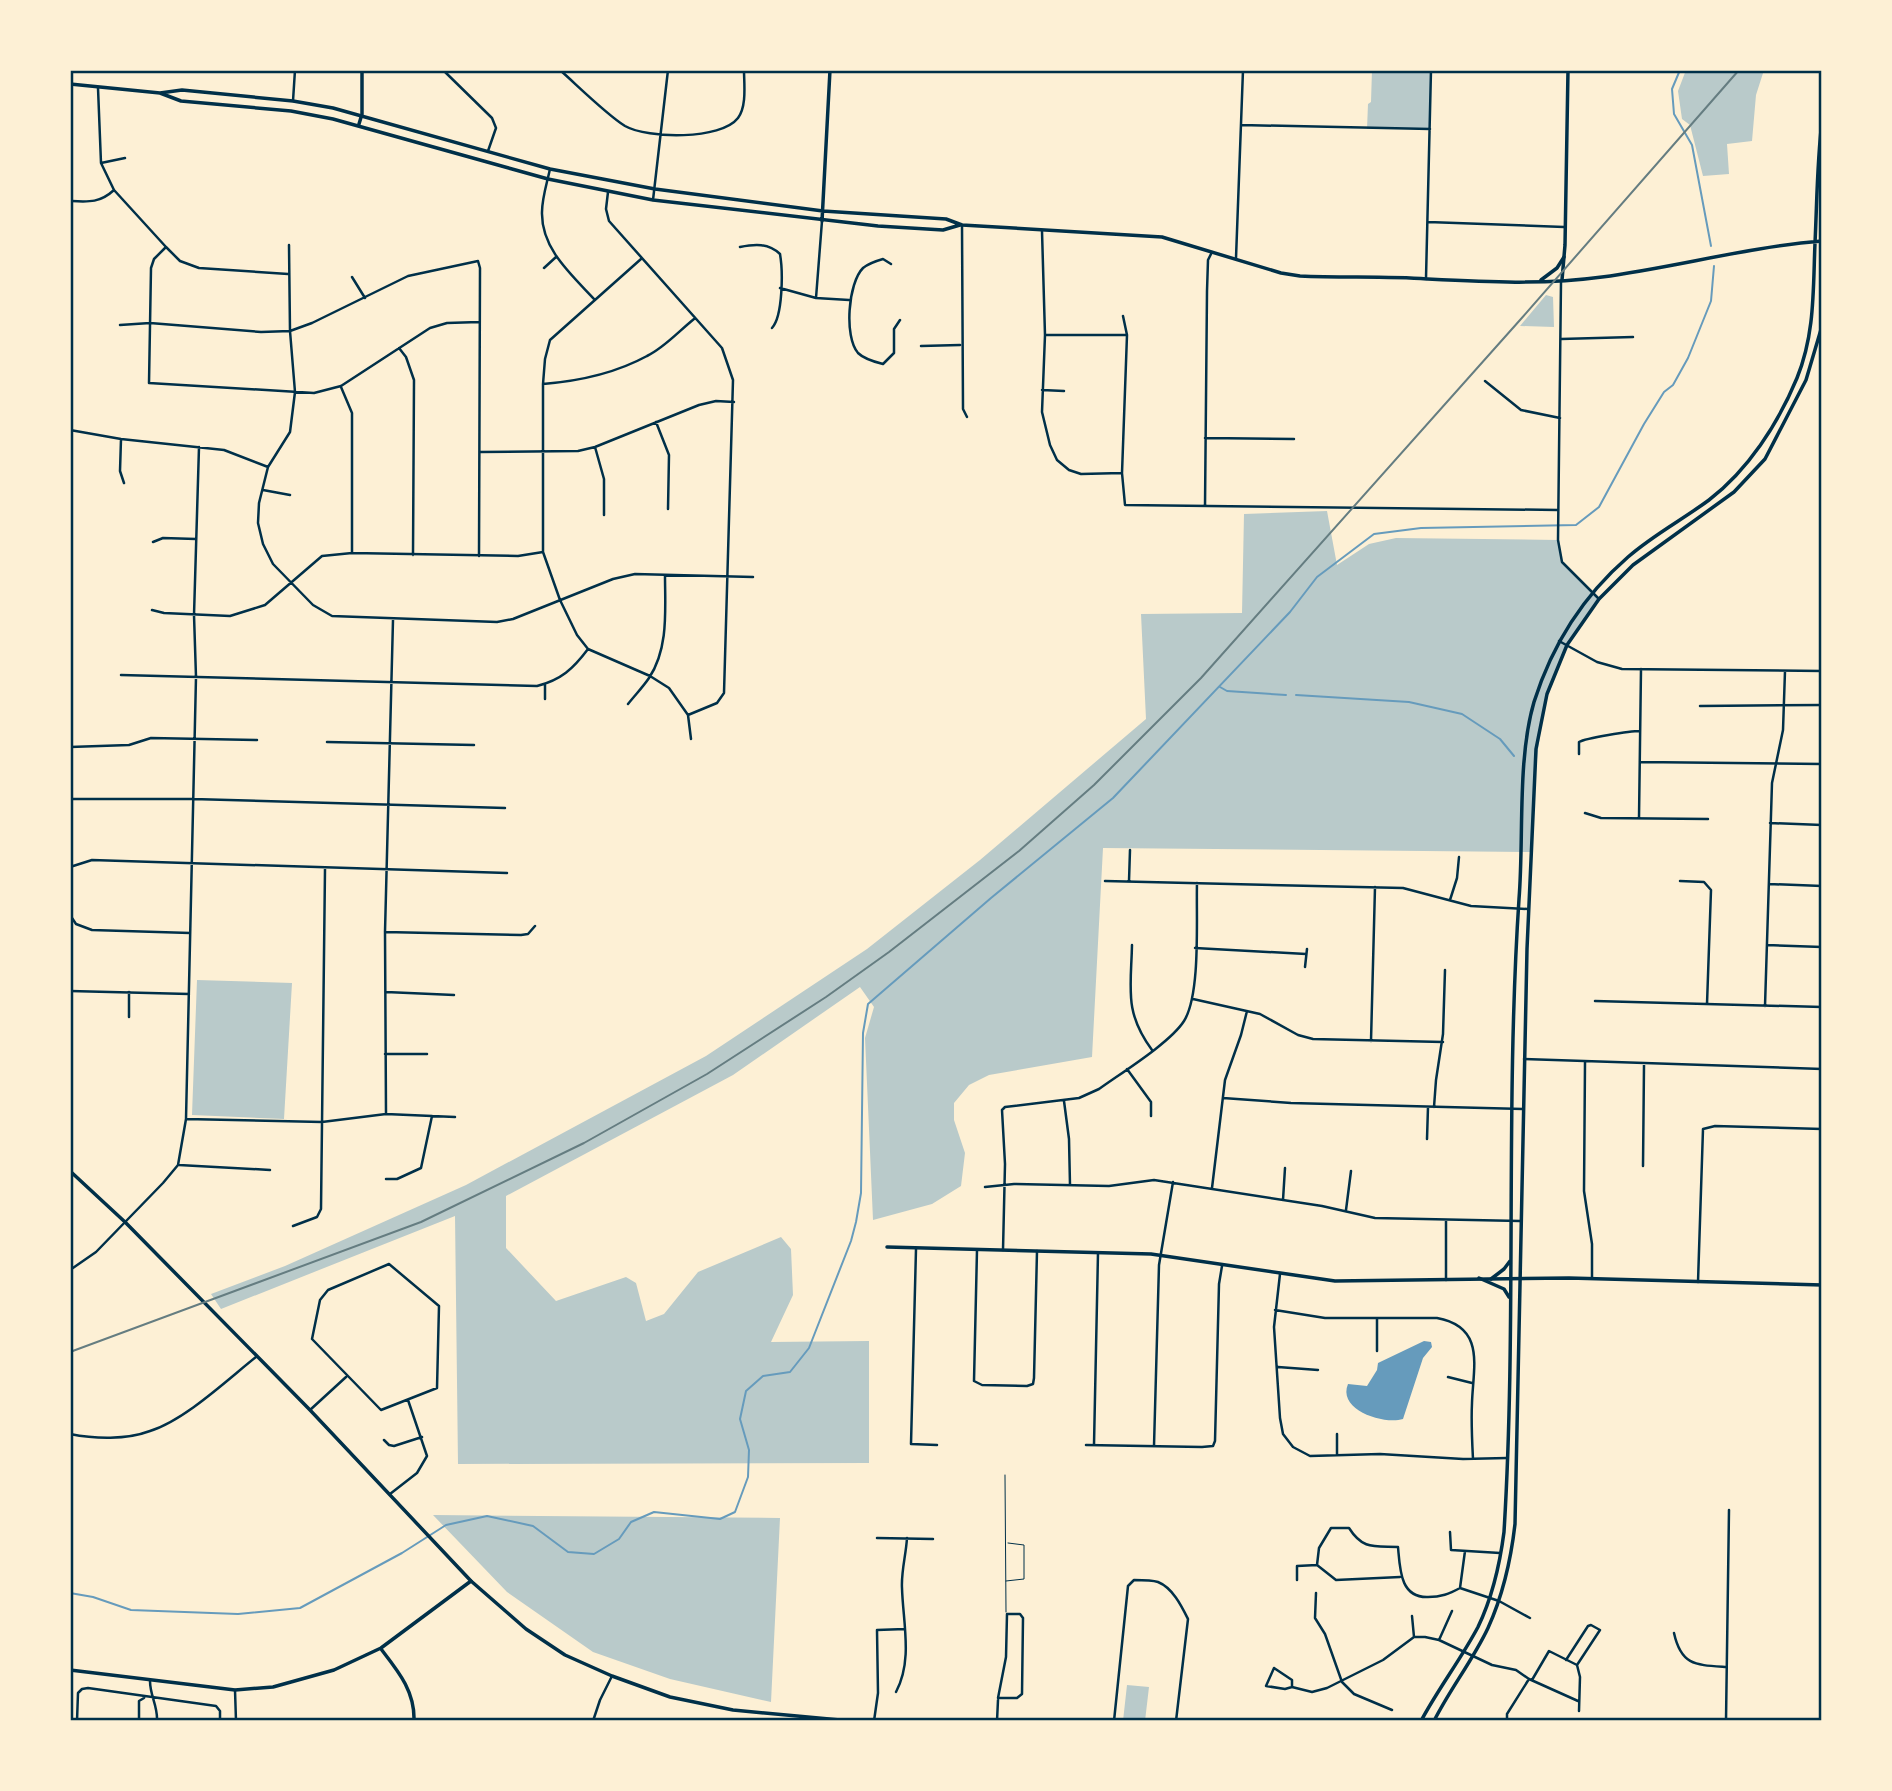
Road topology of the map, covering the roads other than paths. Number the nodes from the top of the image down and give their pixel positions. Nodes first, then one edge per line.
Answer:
1 (295, 70) edge
2 (362, 70) edge
3 (443, 70) edge
4 (560, 70) edge
5 (668, 70) edge
6 (744, 70) edge
7 (830, 70) edge
8 (1243, 70) edge
9 (1431, 70) edge
10 (1568, 70) edge
11 (70, 84) edge
12 (98, 87) junction
13 (160, 93) junction
14 (293, 101) junction
15 (362, 114) junction
16 (1822, 121) edge
17 (359, 124) junction
18 (1241, 125) junction
19 (1430, 129) junction
20 (663, 134) junction
21 (488, 151) junction
22 (125, 158) dead end
23 (1820, 158) edge
24 (101, 163) junction
25 (550, 169) junction
26 (548, 179) junction
27 (655, 189) junction
28 (114, 190) junction
29 (608, 192) junction
30 (653, 200) junction
31 (70, 201) edge
32 (823, 211) junction
33 (822, 221) junction
34 (1428, 222) junction
35 (962, 225) junction
36 (1565, 227) junction
37 (1042, 230) junction
38 (1822, 241) edge
39 (1815, 242) junction
40 (289, 245) dead end
41 (166, 247) junction
42 (740, 247) dead end
43 (1212, 252) junction
44 (556, 257) junction
45 (1564, 257) junction
46 (1236, 258) junction
47 (641, 259) junction
48 (891, 264) dead end
49 (544, 268) dead end
50 (288, 274) junction
51 (352, 276) dead end
52 (1426, 278) junction
53 (1562, 281) junction
54 (1539, 282) junction
55 (780, 288) junction
56 (365, 298) junction
57 (816, 298) junction
58 (595, 300) junction
59 (850, 300) junction
60 (1123, 316) dead end
61 (695, 319) junction
62 (900, 320) dead end
63 (481, 322) junction
64 (150, 323) junction
65 (120, 325) dead end
66 (1822, 326) edge
67 (772, 328) dead end
68 (290, 331) junction
69 (1045, 335) junction
70 (1127, 335) junction
71 (1633, 337) dead end
72 (1561, 339) junction
73 (961, 345) junction
74 (921, 346) dead end
75 (398, 348) junction
76 (1485, 382) dead end
77 (543, 384) junction
78 (341, 386) junction
79 (1042, 390) junction
80 (1064, 391) dead end
81 (295, 393) junction
82 (734, 402) junction
83 (967, 417) dead end
84 (1560, 418) junction
85 (656, 422) junction
86 (70, 430) edge
87 (1205, 438) junction
88 (121, 439) junction
89 (1294, 439) dead end
90 (199, 447) junction
91 (595, 447) junction
92 (480, 452) junction
93 (543, 453) junction
94 (268, 467) junction
95 (1122, 473) junction
96 (124, 482) dead end
97 (263, 490) junction
98 (290, 495) dead end
99 (1205, 506) junction
100 (668, 509) dead end
101 (1558, 510) junction
102 (1695, 510) junction
103 (604, 515) dead end
104 (1701, 517) junction
105 (196, 539) junction
106 (153, 542) dead end
107 (542, 552) junction
108 (352, 553) junction
109 (413, 555) junction
110 (479, 556) junction
111 (1625, 559) junction
112 (1633, 565) junction
113 (665, 575) junction
114 (729, 577) junction
115 (753, 577) dead end
116 (289, 583) junction
117 (1591, 593) junction
118 (1599, 599) junction
119 (560, 600) junction
120 (152, 610) dead end
121 (194, 615) junction
122 (393, 620) junction
123 (1559, 641) junction
124 (1567, 645) junction
125 (588, 649) junction
126 (1641, 669) junction
127 (1785, 671) junction
128 (1822, 671) edge
129 (121, 675) dead end
130 (650, 676) junction
131 (196, 677) junction
132 (392, 682) junction
133 (545, 684) junction
134 (545, 699) dead end
135 (628, 704) dead end
136 (1822, 705) edge
137 (1700, 706) dead end
138 (1785, 706) junction
139 (688, 715) junction
140 (1640, 731) junction
141 (195, 737) junction
142 (691, 739) dead end
143 (257, 740) dead end
144 (327, 742) dead end
145 (391, 743) junction
146 (474, 745) dead end
147 (70, 747) edge
148 (1579, 754) dead end
149 (1640, 762) junction
150 (1776, 764) junction
151 (1822, 764) edge
152 (70, 799) edge
153 (193, 799) junction
154 (388, 805) junction
155 (505, 808) dead end
156 (1585, 813) dead end
157 (1639, 818) junction
158 (1708, 819) dead end
159 (1770, 823) junction
160 (1822, 825) edge
161 (1130, 850) dead end
162 (1459, 857) dead end
163 (192, 863) junction
164 (70, 867) edge
165 (325, 868) junction
166 (387, 869) junction
167 (508, 873) dead end
168 (1105, 881) dead end
169 (1129, 881) junction
170 (1680, 881) dead end
171 (1197, 883) junction
172 (1769, 884) junction
173 (1822, 886) edge
174 (1375, 887) junction
175 (1450, 900) junction
176 (1519, 909) junction
177 (1528, 909) junction
178 (70, 915) edge
179 (535, 926) dead end
180 (385, 932) junction
181 (190, 933) junction
182 (1132, 945) dead end
183 (1767, 945) junction
184 (1822, 947) edge
185 (1195, 948) junction
186 (1307, 949) dead end
187 (1306, 954) junction
188 (1306, 967) dead end
189 (1445, 970) dead end
190 (70, 991) edge
191 (129, 992) junction
192 (386, 992) junction
193 (189, 994) junction
194 (454, 995) dead end
195 (1193, 999) junction
196 (1595, 1001) dead end
197 (1707, 1004) junction
198 (1765, 1006) junction
199 (1822, 1007) edge
200 (1247, 1011) junction
201 (129, 1017) dead end
202 (1371, 1041) junction
203 (1443, 1042) junction
204 (1152, 1050) junction
205 (385, 1054) junction
206 (427, 1054) dead end
207 (1524, 1059) junction
208 (1586, 1061) junction
209 (1644, 1063) junction
210 (1127, 1069) junction
211 (1822, 1069) edge
212 (1223, 1098) junction
213 (1064, 1100) junction
214 (1428, 1107) junction
215 (1434, 1107) junction
216 (1513, 1109) junction
217 (1523, 1109) junction
218 (386, 1114) junction
219 (432, 1116) junction
220 (1151, 1116) dead end
221 (455, 1117) dead end
222 (186, 1119) junction
223 (322, 1122) junction
224 (1822, 1129) edge
225 (1427, 1139) dead end
226 (178, 1165) junction
227 (1643, 1166) dead end
228 (1285, 1168) dead end
229 (270, 1170) dead end
230 (70, 1171) edge
231 (1351, 1171) dead end
232 (386, 1179) dead end
233 (1173, 1182) junction
234 (1004, 1185) junction
235 (1070, 1185) junction
236 (985, 1186) dead end
237 (1212, 1188) junction
238 (1283, 1200) junction
239 (1346, 1210) junction
240 (1446, 1220) junction
241 (1512, 1221) junction
242 (1521, 1221) junction
243 (125, 1222) junction
244 (293, 1226) dead end
245 (887, 1247) dead end
246 (916, 1248) junction
247 (977, 1249) junction
248 (1003, 1250) junction
249 (1037, 1251) junction
250 (1098, 1252) junction
251 (1160, 1255) junction
252 (1511, 1259) junction
253 (1222, 1265) junction
254 (70, 1270) edge
255 (1280, 1274) junction
256 (1479, 1278) junction
257 (1490, 1279) junction
258 (1510, 1279) junction
259 (1521, 1279) junction
260 (1592, 1279) junction
261 (1446, 1280) junction
262 (1698, 1282) junction
263 (1822, 1285) edge
264 (1510, 1299) junction
265 (1275, 1310) junction
266 (1377, 1319) junction
267 (1377, 1351) dead end
268 (256, 1357) junction
269 (1278, 1367) junction
270 (1318, 1370) dead end
271 (347, 1376) junction
272 (1448, 1377) dead end
273 (1472, 1383) junction
274 (1508, 1383) junction
275 (1518, 1384) junction
276 (408, 1400) junction
277 (310, 1410) junction
278 (70, 1434) edge
279 (1337, 1434) dead end
280 (422, 1437) junction
281 (384, 1440) dead end
282 (937, 1446) dead end
283 (1086, 1446) dead end
284 (1094, 1446) junction
285 (1154, 1446) junction
286 (1337, 1455) junction
287 (1507, 1458) junction
288 (1473, 1459) junction
289 (1005, 1475) dead end
290 (390, 1494) junction
291 (1729, 1510) dead end
292 (1505, 1524) junction
293 (1515, 1524) junction
294 (1450, 1532) dead end
295 (877, 1538) dead end
296 (907, 1538) junction
297 (933, 1539) dead end
298 (1006, 1544) junction
299 (1465, 1551) junction
300 (1501, 1553) junction
301 (1317, 1565) junction
302 (1401, 1577) junction
303 (1297, 1580) dead end
304 (471, 1581) junction
305 (1006, 1581) junction
306 (1460, 1588) junction
307 (1316, 1592) dead end
308 (1491, 1598) junction
309 (1499, 1601) junction
310 (1452, 1611) dead end
311 (1007, 1614) junction
312 (1412, 1616) dead end
313 (1530, 1618) dead end
314 (905, 1629) junction
315 (1674, 1633) dead end
316 (1414, 1637) junction
317 (1439, 1640) junction
318 (381, 1648) junction
319 (1465, 1652) junction
320 (1472, 1655) junction
321 (1566, 1660) junction
322 (1577, 1665) junction
323 (1727, 1667) junction
324 (70, 1670) edge
325 (612, 1676) junction
326 (1530, 1679) junction
327 (150, 1680) junction
328 (1342, 1682) junction
329 (1292, 1687) junction
330 (235, 1690) junction
331 (896, 1692) dead end
332 (151, 1696) junction
333 (145, 1697) junction
334 (998, 1698) junction
335 (1578, 1701) junction
336 (70, 1705) edge
337 (78, 1705) junction
338 (1392, 1710) dead end
339 (1579, 1711) dead end
340 (77, 1721) edge
341 (139, 1721) edge
342 (157, 1721) edge
343 (220, 1721) edge
344 (236, 1721) edge
345 (414, 1721) edge
346 (593, 1721) edge
347 (851, 1721) edge
348 (874, 1721) edge
349 (997, 1721) edge
350 (1114, 1721) edge
351 (1176, 1721) edge
352 (1421, 1721) edge
353 (1434, 1721) edge
354 (1507, 1721) edge
355 (1726, 1721) edge

1 - 14 street
2 - 15 main road
3 - 21 street
4 - 20 street
5 - 20 street
6 - 20 street
7 - 32 main road
8 - 18 street
9 - 19 street
10 - 36 main road
11 - 12 main road
12 - 13 main road
12 - 24 street
13 - 14 main road
13 - 17 main road
14 - 15 main road
15 - 17 main road
15 - 21 main road
16 - 23 main road
17 - 26 main road
18 - 19 street
18 - 46 street
19 - 34 street
20 - 27 street
21 - 25 main road
22 - 24 street
23 - 39 main road
24 - 28 street
25 - 26 street
25 - 27 main road
26 - 29 main road
26 - 44 street
27 - 30 street
27 - 32 main road
28 - 31 street
28 - 41 street
29 - 30 main road
29 - 47 street
30 - 33 main road
32 - 33 main road
32 - 35 main road
33 - 35 main road
33 - 57 street
34 - 36 street
34 - 52 street
35 - 37 main road
35 - 73 street
36 - 45 main road
37 - 43 main road
37 - 69 street
38 - 39 main road
39 - 53 main road
39 - 102 main road
40 - 50 street
41 - 50 street
41 - 64 street
42 - 55 street
43 - 46 main road
43 - 87 street
44 - 49 street
44 - 58 street
45 - 53 main road
45 - 54 main road
46 - 52 main road
47 - 58 street
47 - 61 street
48 - 59 street
50 - 68 street
51 - 56 street
52 - 54 main road
53 - 54 main road
53 - 72 street
55 - 57 street
55 - 67 street
56 - 63 street
56 - 68 street
57 - 59 street
58 - 77 street
59 - 62 street
60 - 70 street
61 - 77 street
61 - 82 street
63 - 75 street
63 - 92 street
64 - 65 street
64 - 68 street
64 - 81 street
66 - 104 main road
68 - 81 street
69 - 70 street
69 - 79 street
70 - 95 street
71 - 72 street
72 - 84 street
73 - 74 street
73 - 83 street
75 - 78 street
75 - 109 street
76 - 84 street
77 - 93 street
78 - 81 street
78 - 108 street
79 - 80 street
79 - 95 street
81 - 94 street
82 - 85 street
82 - 114 street
84 - 101 street
85 - 91 street
85 - 100 street
86 - 88 street
87 - 89 street
87 - 99 street
88 - 90 street
88 - 96 street
90 - 94 street
90 - 105 street
91 - 93 street
91 - 103 street
92 - 93 street
92 - 110 street
93 - 107 street
94 - 97 street
95 - 99 street
97 - 98 street
97 - 116 street
99 - 101 street
101 - 117 street
102 - 104 main road
102 - 111 main road
104 - 112 main road
105 - 106 street
105 - 121 street
107 - 110 street
107 - 119 street
108 - 109 street
108 - 116 street
109 - 110 street
111 - 112 main road
111 - 117 main road
112 - 118 main road
113 - 114 street
113 - 119 street
113 - 130 street
114 - 115 street
114 - 139 street
116 - 121 street
116 - 122 street
117 - 118 street
117 - 123 main road
118 - 124 main road
119 - 122 street
119 - 125 street
120 - 121 street
121 - 131 street
122 - 132 street
123 - 124 street
123 - 176 main road
124 - 126 street
124 - 177 main road
125 - 130 street
125 - 133 street
126 - 127 street
126 - 140 street
127 - 128 street
127 - 138 street
129 - 131 street
130 - 135 street
130 - 139 street
131 - 132 street
131 - 141 street
132 - 133 street
132 - 145 street
133 - 134 street
136 - 138 street
137 - 138 street
138 - 150 street
139 - 142 street
140 - 148 street
140 - 149 street
141 - 143 street
141 - 147 street
141 - 153 street
144 - 145 street
145 - 146 street
145 - 154 street
149 - 150 street
149 - 157 street
150 - 151 street
150 - 159 street
152 - 153 street
153 - 154 street
153 - 163 street
154 - 155 street
154 - 166 street
156 - 157 street
157 - 158 street
159 - 160 street
159 - 172 street
161 - 169 street
162 - 175 street
163 - 164 street
163 - 165 street
163 - 181 street
165 - 166 street
165 - 223 street
166 - 167 street
166 - 180 street
168 - 169 street
169 - 171 street
170 - 197 street
171 - 174 street
171 - 185 street
172 - 173 street
172 - 183 street
174 - 175 street
174 - 202 street
175 - 176 street
176 - 177 street
176 - 216 main road
177 - 207 main road
178 - 181 street
179 - 180 street
180 - 192 street
181 - 193 street
182 - 204 street
183 - 184 street
183 - 198 street
185 - 187 street
185 - 195 street
186 - 187 street
187 - 188 street
189 - 203 street
190 - 191 street
191 - 193 street
191 - 201 street
192 - 194 street
192 - 205 street
193 - 222 street
195 - 200 street
195 - 204 street
196 - 197 street
197 - 198 street
198 - 199 street
200 - 202 street
200 - 212 street
202 - 203 street
203 - 215 street
204 - 210 street
205 - 206 street
205 - 218 street
207 - 208 street
207 - 217 main road
208 - 209 street
208 - 260 street
209 - 211 street
209 - 227 street
210 - 213 street
210 - 220 street
212 - 214 street
212 - 237 street
213 - 234 street
213 - 235 street
214 - 215 street
214 - 225 street
215 - 216 street
216 - 217 street
216 - 241 main road
217 - 242 main road
218 - 219 street
218 - 223 street
219 - 221 street
219 - 232 street
222 - 223 street
222 - 226 street
223 - 244 street
224 - 262 street
226 - 229 street
226 - 243 street
228 - 238 street
230 - 243 main road
231 - 239 street
233 - 235 street
233 - 237 street
233 - 251 street
234 - 235 street
234 - 236 street
234 - 248 street
237 - 238 street
238 - 239 street
239 - 240 street
240 - 241 street
240 - 261 street
241 - 242 street
241 - 252 main road
242 - 259 main road
243 - 254 street
243 - 268 main road
245 - 246 main road
246 - 247 main road
246 - 282 street
247 - 248 main road
247 - 249 street
248 - 249 main road
249 - 250 main road
250 - 251 main road
250 - 284 street
251 - 253 main road
251 - 285 street
252 - 257 main road
252 - 258 main road
253 - 255 main road
253 - 285 street
255 - 261 main road
255 - 265 street
256 - 257 main road
256 - 261 main road
256 - 264 main road
257 - 258 main road
258 - 259 main road
258 - 264 main road
259 - 260 main road
259 - 275 main road
260 - 262 main road
262 - 263 main road
264 - 274 main road
265 - 266 street
265 - 269 street
266 - 267 street
266 - 273 street
268 - 277 main road
268 - 278 street
269 - 270 street
269 - 286 street
271 - 276 street
271 - 276 street
271 - 277 street
272 - 273 street
273 - 288 street
274 - 275 main road
274 - 287 main road
275 - 293 main road
276 - 280 street
277 - 290 main road
279 - 286 street
280 - 281 street
280 - 290 street
283 - 284 street
284 - 285 street
286 - 288 street
287 - 288 street
287 - 292 main road
289 - 298 lane
290 - 304 main road
291 - 323 street
292 - 293 main road
292 - 300 main road
293 - 309 main road
294 - 299 street
295 - 296 street
296 - 297 street
296 - 314 street
298 - 305 lane
298 - 305 lane
299 - 300 street
299 - 306 street
300 - 308 main road
301 - 302 street
301 - 302 street
301 - 303 street
302 - 306 street
304 - 318 main road
304 - 325 main road
305 - 311 lane
306 - 308 street
307 - 328 street
308 - 309 street
308 - 319 main road
309 - 313 street
309 - 320 main road
310 - 317 street
311 - 334 street
311 - 334 street
312 - 316 street
314 - 331 street
314 - 348 street
315 - 323 street
316 - 317 street
316 - 328 street
317 - 319 street
318 - 330 main road
318 - 345 main road
319 - 320 street
319 - 352 main road
320 - 326 street
320 - 353 main road
321 - 322 street
321 - 322 street
321 - 326 street
322 - 335 street
323 - 355 street
324 - 327 main road
325 - 346 street
325 - 347 main road
326 - 335 street
326 - 354 street
327 - 330 main road
327 - 332 street
328 - 329 street
328 - 338 street
329 - 329 street
330 - 344 street
332 - 333 street
332 - 342 street
332 - 343 street
333 - 337 street
333 - 341 street
334 - 349 street
335 - 339 street
336 - 337 street
337 - 340 street
350 - 351 street

